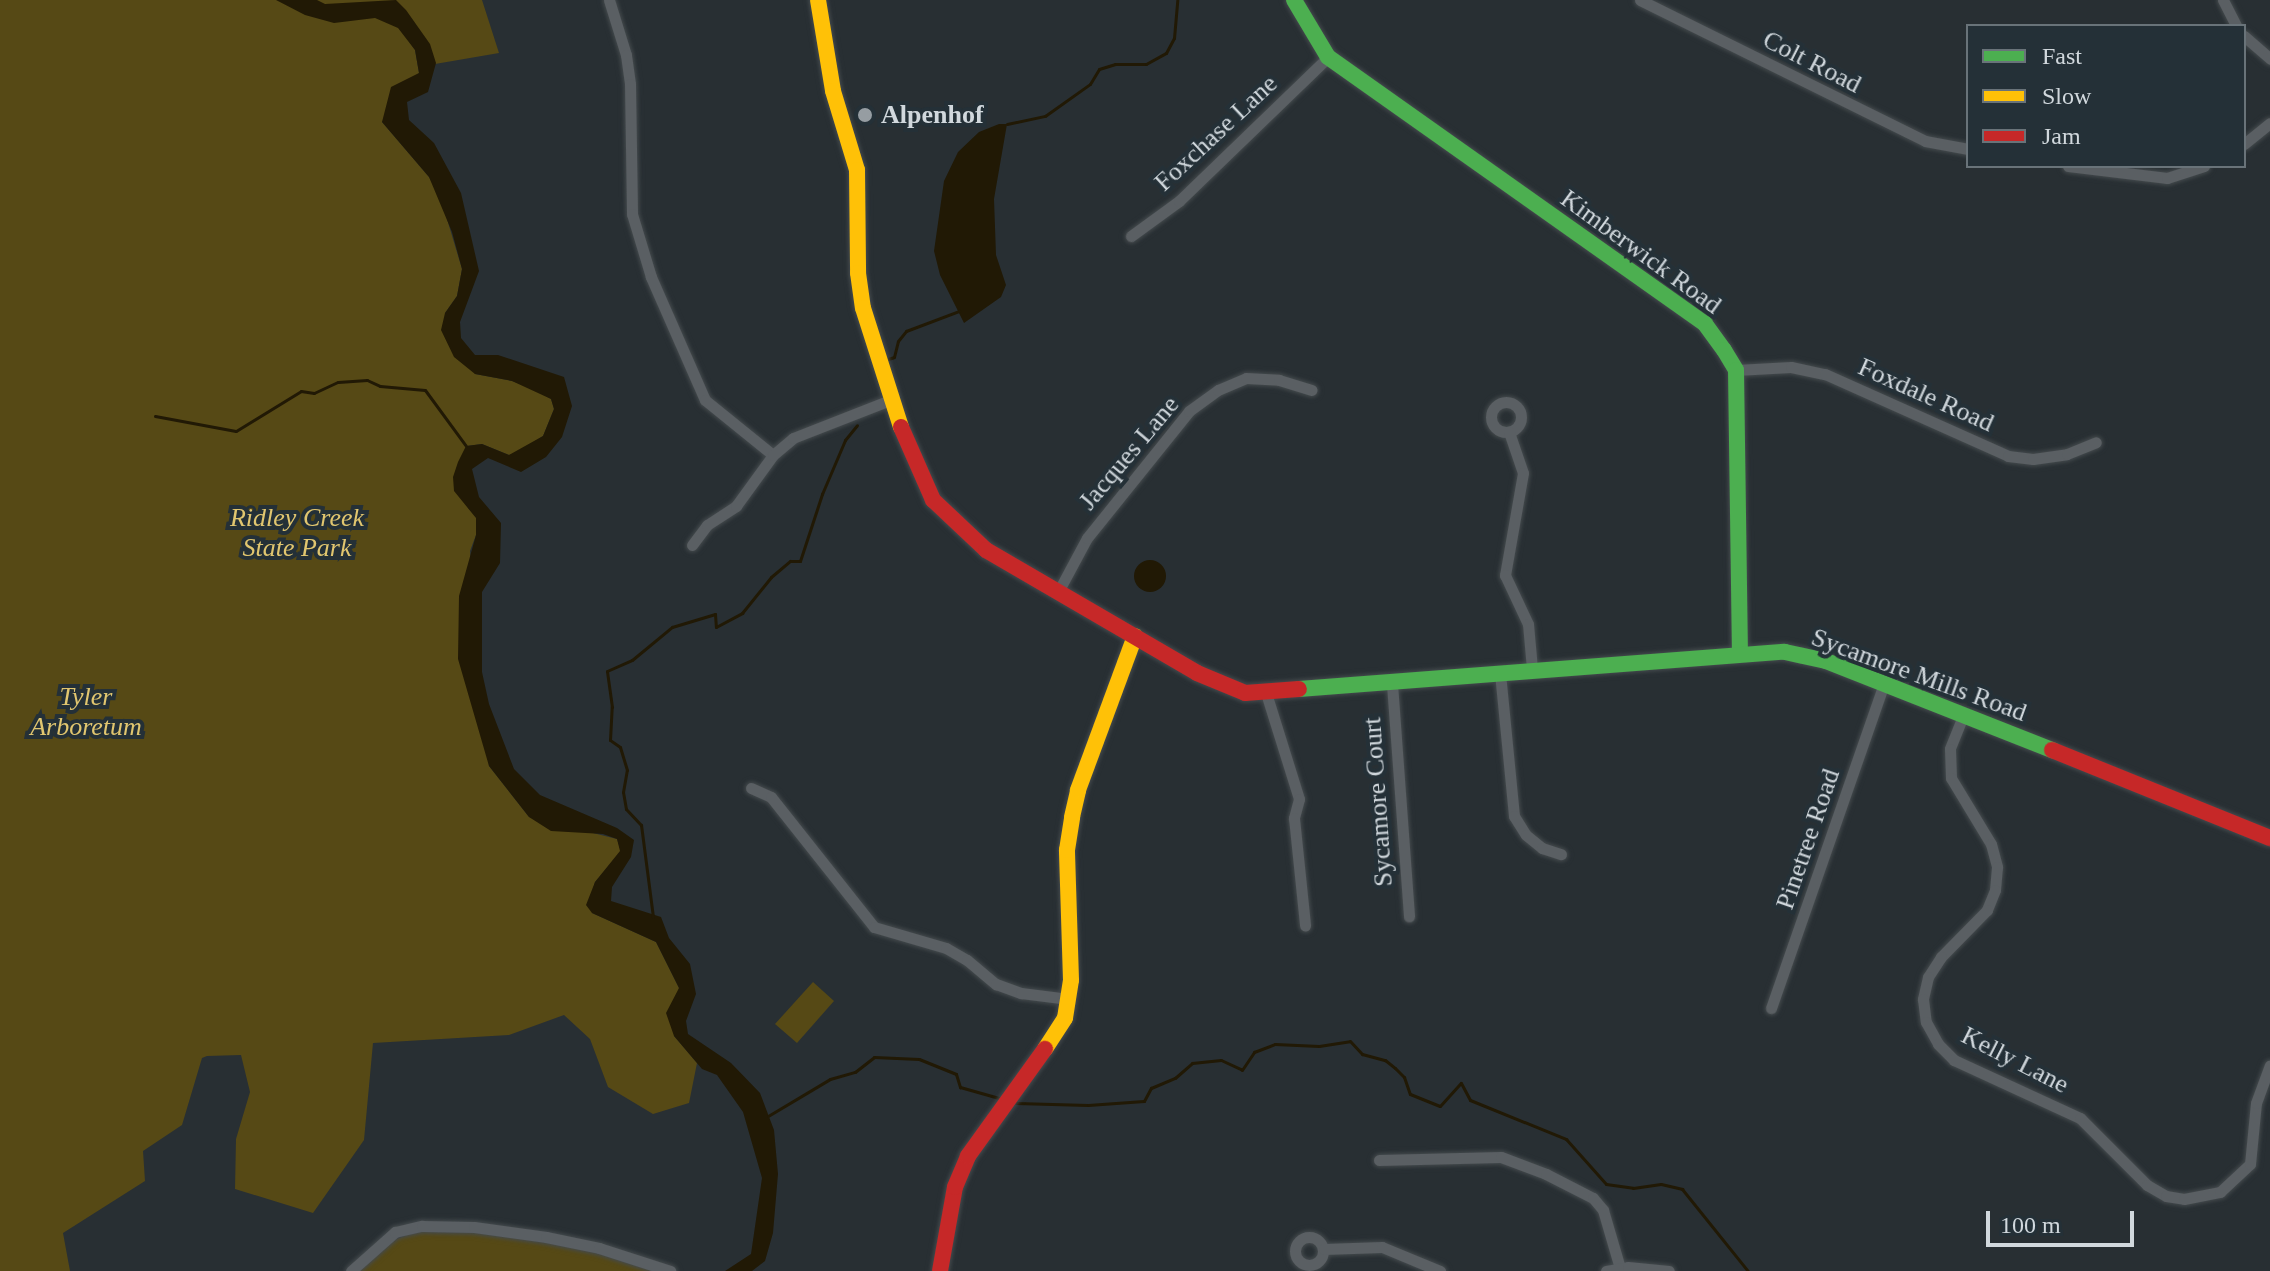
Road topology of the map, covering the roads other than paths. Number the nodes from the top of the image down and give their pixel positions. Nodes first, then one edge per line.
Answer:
1 (609, 0) edge
2 (1294, 0) edge
3 (1640, 0) edge
4 (2223, 0) edge
5 (824, 1) edge
6 (2235, 24) edge
7 (2246, 38) edge
8 (1328, 57) junction
9 (2270, 59) edge
10 (2270, 123) edge
11 (2246, 142) edge
12 (1966, 149) edge
13 (2084, 168) edge
14 (2198, 168) edge
15 (1131, 236) dead end
16 (1736, 370) junction
17 (1311, 390) dead end
18 (890, 400) junction
19 (1509, 432) dead end
20 (2096, 442) dead end
21 (773, 455) junction
22 (692, 545) dead end
23 (1058, 592) junction
24 (1135, 636) junction
25 (1740, 654) junction
26 (1532, 669) junction
27 (1500, 673) junction
28 (1884, 683) junction
29 (1392, 684) junction
30 (1266, 693) junction
31 (1963, 716) junction
32 (751, 788) dead end
33 (2270, 838) edge
34 (1561, 854) dead end
35 (1409, 916) dead end
36 (1305, 925) dead end
37 (1069, 999) junction
38 (1771, 1008) dead end
39 (2270, 1065) edge
40 (1379, 1160) dead end
41 (1324, 1249) dead end
42 (1620, 1268) junction
43 (351, 1271) edge
44 (670, 1271) edge
45 (940, 1271) edge
46 (1440, 1271) edge
47 (1606, 1271) edge
48 (1669, 1271) edge

1 - 21 street
2 - 8 street, Kimberwick Road
3 - 12 street, Colt Road
4 - 6 street
5 - 18 street, Sycamore Mills Road
7 - 9 street
8 - 15 street, Foxchase Lane
8 - 16 street, Kimberwick Road
10 - 11 street
13 - 14 street
16 - 20 street, Foxdale Road
16 - 25 street
17 - 23 street, Jacques Lane
18 - 21 street
18 - 23 street, Sycamore Mills Road
19 - 26 street
21 - 22 street
23 - 24 street, Sycamore Mills Road
24 - 30 street, Sycamore Mills Road
24 - 37 street
25 - 26 street, Sycamore Mills Road
25 - 28 street, Sycamore Mills Road
26 - 27 street, Sycamore Mills Road
27 - 29 street, Sycamore Mills Road
27 - 34 street
28 - 31 street, Sycamore Mills Road
28 - 38 street, Pinetree Road
29 - 30 street, Sycamore Mills Road
29 - 35 street, Sycamore Court
30 - 36 street
31 - 33 street, Sycamore Mills Road
31 - 39 street, Kelly Lane
32 - 37 street
37 - 45 street
40 - 42 street
41 - 46 street
42 - 47 street
42 - 48 street
43 - 44 street

